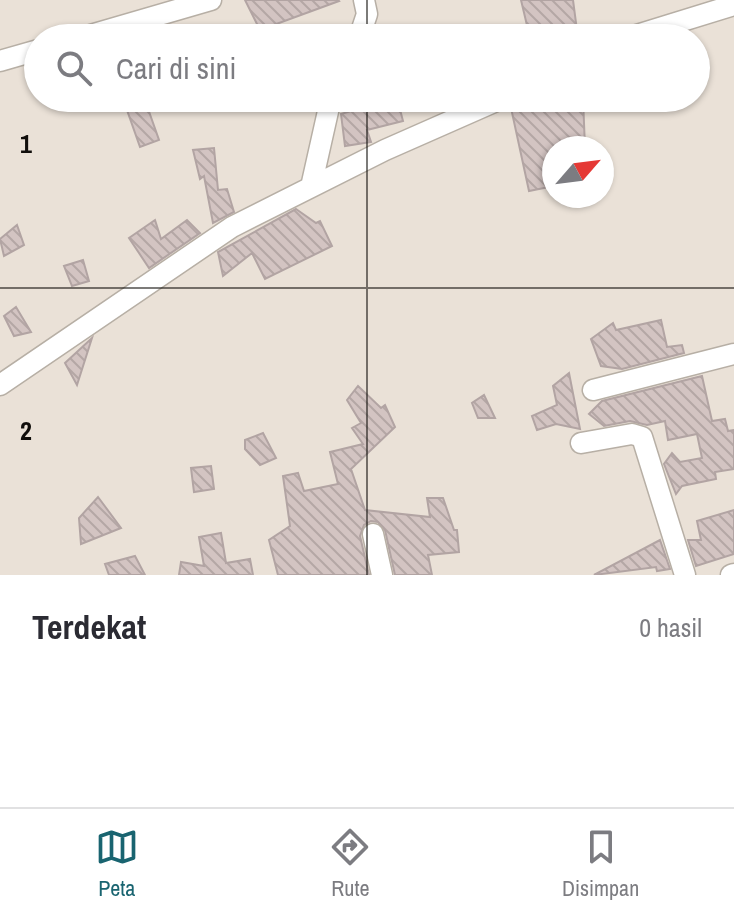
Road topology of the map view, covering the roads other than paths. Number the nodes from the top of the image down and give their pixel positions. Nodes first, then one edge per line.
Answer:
1 (211, 0) edge
2 (364, 0) edge
3 (724, 8) edge
4 (128, 24) edge
5 (365, 24) edge
6 (672, 24) edge
7 (24, 54) edge
8 (0, 61) edge
9 (328, 112) edge
10 (473, 112) edge
11 (311, 187) junction
12 (734, 354) edge
13 (0, 385) edge
14 (593, 390) dead end
15 (581, 443) dead end
16 (373, 534) dead end
17 (382, 575) edge
18 (685, 575) edge

1 - 4 street
2 - 5 street
3 - 6 street
7 - 8 street
9 - 11 street
10 - 11 street
11 - 13 street
12 - 14 street
15 - 18 street
16 - 17 street

